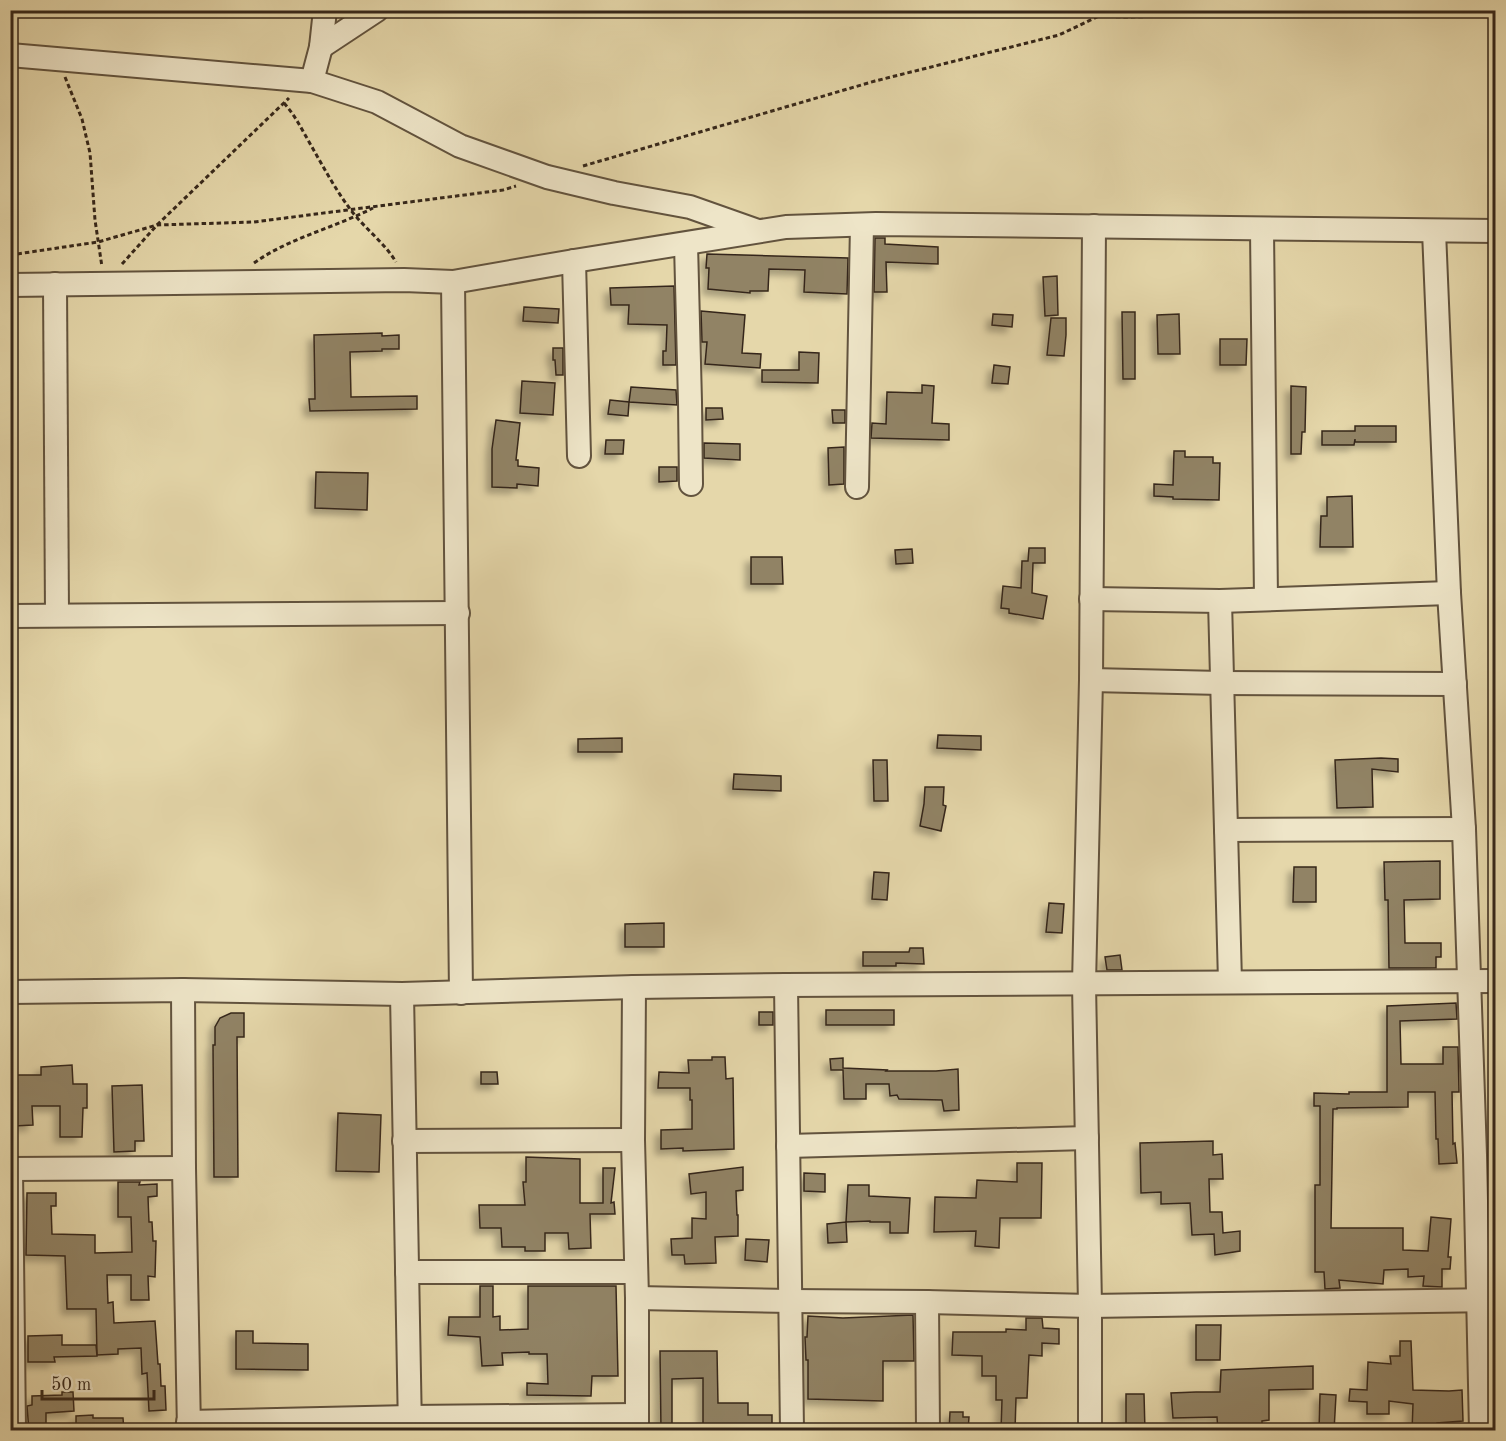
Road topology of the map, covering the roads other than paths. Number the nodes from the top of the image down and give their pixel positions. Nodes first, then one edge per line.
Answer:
1 (325, 10) edge
2 (377, 10) edge
3 (321, 47) junction
4 (10, 55) edge
5 (312, 81) junction
6 (862, 225) junction
7 (1094, 226) junction
8 (1262, 230) junction
9 (1434, 231) junction
10 (1496, 231) edge
11 (760, 232) junction
12 (686, 244) junction
13 (574, 261) junction
14 (453, 282) junction
15 (55, 284) junction
16 (10, 285) edge
17 (579, 456) dead end
18 (691, 484) dead end
19 (857, 487) dead end
20 (1449, 593) junction
21 (1091, 599) junction
22 (1266, 599) junction
23 (1220, 601) junction
24 (458, 613) junction
25 (57, 615) junction
26 (10, 616) edge
27 (1091, 680) junction
28 (1221, 683) junction
29 (1455, 684) junction
30 (1464, 829) junction
31 (1226, 830) junction
32 (1470, 981) junction
33 (1496, 981) edge
34 (1230, 982) junction
35 (1084, 984) junction
36 (786, 985) junction
37 (634, 987) junction
38 (183, 990) junction
39 (10, 992) edge
40 (402, 993) junction
41 (461, 993) junction
42 (1087, 1138) junction
43 (633, 1140) junction
44 (405, 1141) junction
45 (788, 1146) junction
46 (1485, 1154) edge
47 (184, 1168) junction
48 (11, 1169) edge
49 (407, 1272) junction
50 (636, 1272) junction
51 (637, 1298) junction
52 (1487, 1300) edge
53 (790, 1301) junction
54 (927, 1302) junction
55 (1090, 1306) junction
56 (11, 1343) edge
57 (637, 1423) edge
58 (410, 1424) edge
59 (188, 1426) edge
60 (14, 1431) edge
61 (792, 1431) edge
62 (928, 1431) edge
63 (1090, 1431) edge
64 (1480, 1431) edge

1 - 3 street
2 - 3 street
3 - 5 street
4 - 5 street
5 - 11 street
6 - 7 street
6 - 11 street
6 - 19 street
7 - 8 street
7 - 21 street
8 - 9 street
8 - 22 street
9 - 10 street
9 - 20 street
11 - 12 street
12 - 13 street
12 - 18 street
13 - 14 street
13 - 17 street
14 - 15 street
14 - 24 street
15 - 16 street
15 - 25 street
20 - 22 street
20 - 29 street
21 - 23 street
21 - 27 street
22 - 23 street
23 - 28 street
24 - 25 street
24 - 41 street
25 - 26 street
27 - 28 street
27 - 35 street
28 - 29 street
28 - 31 street
29 - 30 street
30 - 31 street
30 - 32 street
31 - 34 street
32 - 33 street
32 - 34 street
32 - 46 street
34 - 35 street
35 - 36 street
35 - 42 street
36 - 37 street
36 - 45 street
37 - 41 street
37 - 43 street
38 - 39 street
38 - 40 street
38 - 47 street
40 - 41 street
40 - 44 street
42 - 45 street
42 - 55 street
43 - 44 street
43 - 50 street
44 - 49 street
45 - 53 street
46 - 52 street
47 - 48 street
47 - 59 street
48 - 56 street
49 - 50 street
49 - 58 street
50 - 51 street
51 - 53 street
51 - 57 street
52 - 55 street
52 - 64 street
53 - 54 street
53 - 61 street
54 - 55 street
54 - 62 street
55 - 63 street
56 - 60 street
57 - 58 street
58 - 59 street

